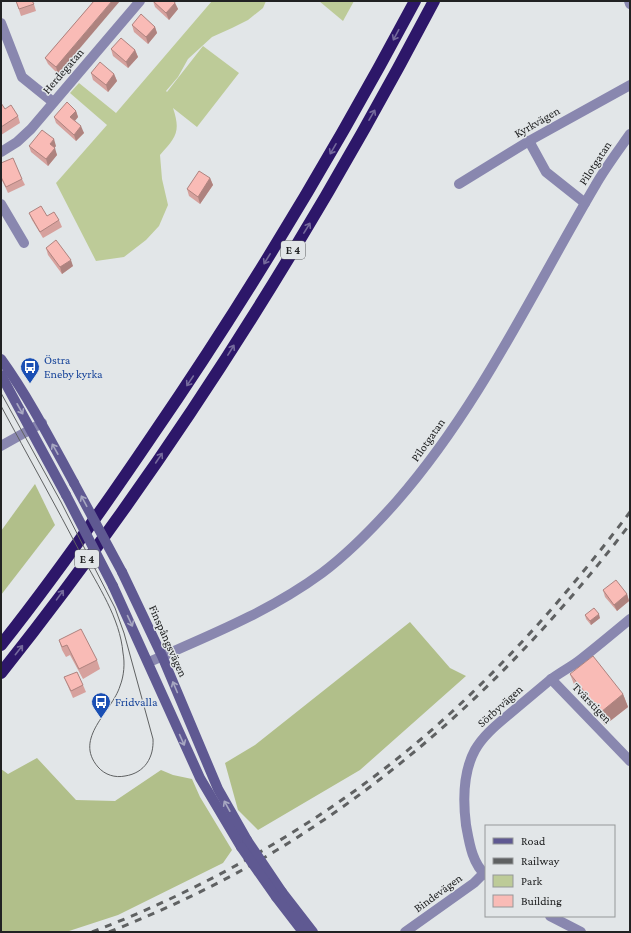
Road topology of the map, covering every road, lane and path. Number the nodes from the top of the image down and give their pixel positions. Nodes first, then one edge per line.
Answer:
1 (140, 1) edge
2 (414, 1) edge
3 (434, 1) edge
4 (628, 1) edge
5 (630, 4) edge
6 (1, 23) edge
7 (630, 85) edge
8 (53, 102) junction
9 (630, 134) edge
10 (529, 141) junction
11 (1, 152) edge
12 (459, 184) dead end
13 (585, 203) junction
14 (1, 204) edge
15 (24, 243) dead end
16 (1, 359) edge
17 (1, 375) edge
18 (42, 423) junction
19 (31, 429) junction
20 (1, 446) edge
21 (630, 619) edge
22 (1, 645) edge
23 (162, 656) junction
24 (149, 662) junction
25 (1, 673) edge
26 (551, 680) junction
27 (630, 761) edge
28 (244, 843) junction
29 (485, 874) edge
30 (279, 894) junction
31 (552, 917) edge
32 (303, 932) edge
33 (313, 932) edge
34 (405, 932) edge
35 (581, 932) edge

1 - 8 street, Herdegatan
2 -> 22 highway, E 4
25 -> 3 highway, E 4
4 - 5 street
6 - 8 street
7 - 10 street, Kyrkvägen
8 - 11 street, Herdegatan
9 - 13 street, Pilotgatan
10 - 12 street, Kyrkvägen
10 - 13 street
13 - 23 street, Pilotgatan
14 - 15 street
16 - 18 main road, Finspångsvägen
17 -> 19 main road, Finspångsvägen
18 - 19 street
23 -> 18 main road, Finspångsvägen, bridge
19 - 20 street
19 -> 24 main road, Finspångsvägen, bridge
21 - 26 street, Sörbyvägen
23 - 24 street, Pilotgatan
28 -> 23 main road, Finspångsvägen
24 -> 28 main road, Finspångsvägen
26 - 27 street, Tvärstigen
26 - 29 street, Sörbyvägen
28 - 30 main road, Finspångsvägen, bridge
29 - 34 street, Bindevägen
30 - 32 main road, Finspångsvägen
30 - 33 main road, Finspångsvägen
31 - 35 street

